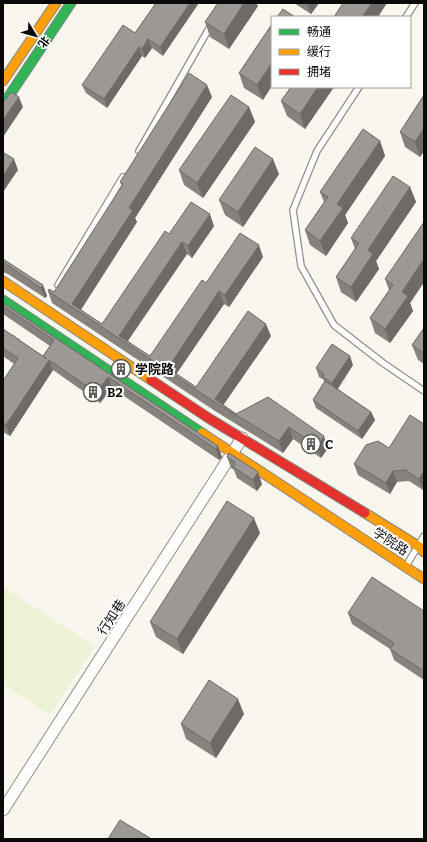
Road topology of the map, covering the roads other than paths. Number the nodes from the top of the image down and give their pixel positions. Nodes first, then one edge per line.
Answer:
1 (56, 3) edge
2 (71, 3) edge
3 (415, 3) edge
4 (215, 16) edge
5 (407, 16) edge
6 (3, 81) edge
7 (358, 88) edge
8 (3, 105) edge
9 (137, 156) edge
10 (128, 169) edge
11 (3, 281) edge
12 (56, 289) edge
13 (3, 300) edge
14 (424, 391) edge
15 (242, 438) junction
16 (232, 453) junction
17 (424, 536) edge
18 (421, 549) edge
19 (405, 566) junction
20 (424, 579) edge
21 (3, 810) edge

1 - 6 main road
2 - 8 main road
3 - 5 lane
4 - 9 lane
7 - 14 lane
10 - 12 lane
11 - 15 main road, 学院路
13 - 16 main road, 学院路
15 - 16 street, 行知巷
15 - 18 main road, 学院路
16 - 19 main road, 学院路
16 - 21 street, 行知巷
17 - 18 lane
18 - 19 lane
19 - 20 main road, 学院路

